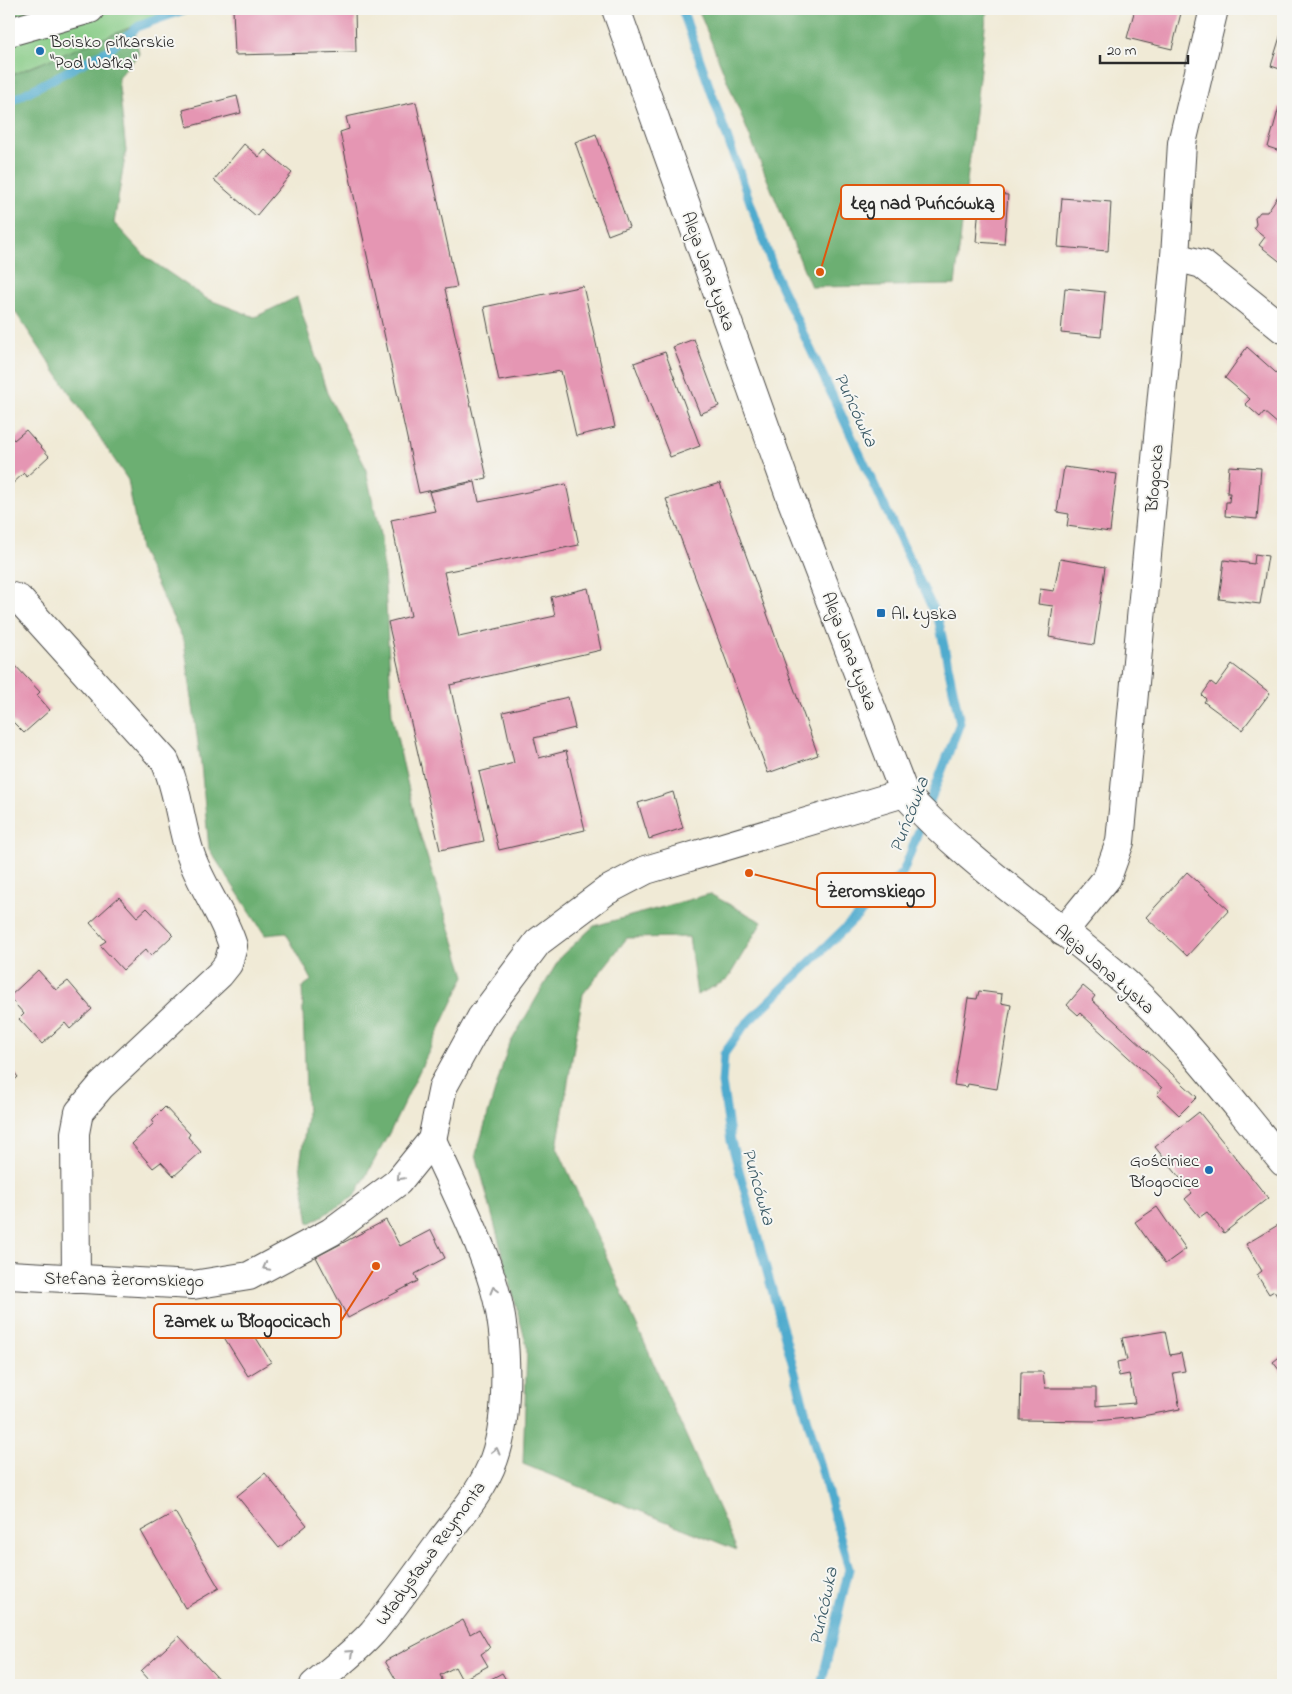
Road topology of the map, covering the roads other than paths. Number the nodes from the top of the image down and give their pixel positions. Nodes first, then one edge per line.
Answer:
1 (90, 9) edge
2 (616, 9) edge
3 (1214, 9) edge
4 (9, 32) edge
5 (1175, 258) junction
6 (1283, 329) edge
7 (9, 596) edge
8 (904, 793) junction
9 (1063, 932) junction
10 (432, 1140) junction
11 (1283, 1162) edge
12 (9, 1275) edge
13 (76, 1280) junction
14 (314, 1685) edge

1 - 4 street
2 - 8 street, Aleja Jana Łyska
3 - 5 street, Błogocka
5 - 6 street
5 - 9 street, Błogocka
7 - 13 street
8 - 9 street, Aleja Jana Łyska
8 - 10 street
9 - 11 street, Aleja Jana Łyska
10 -> 13 street, Stefana Żeromskiego
14 -> 10 street, Władysława Reymonta
12 - 13 street, Stefana Żeromskiego

